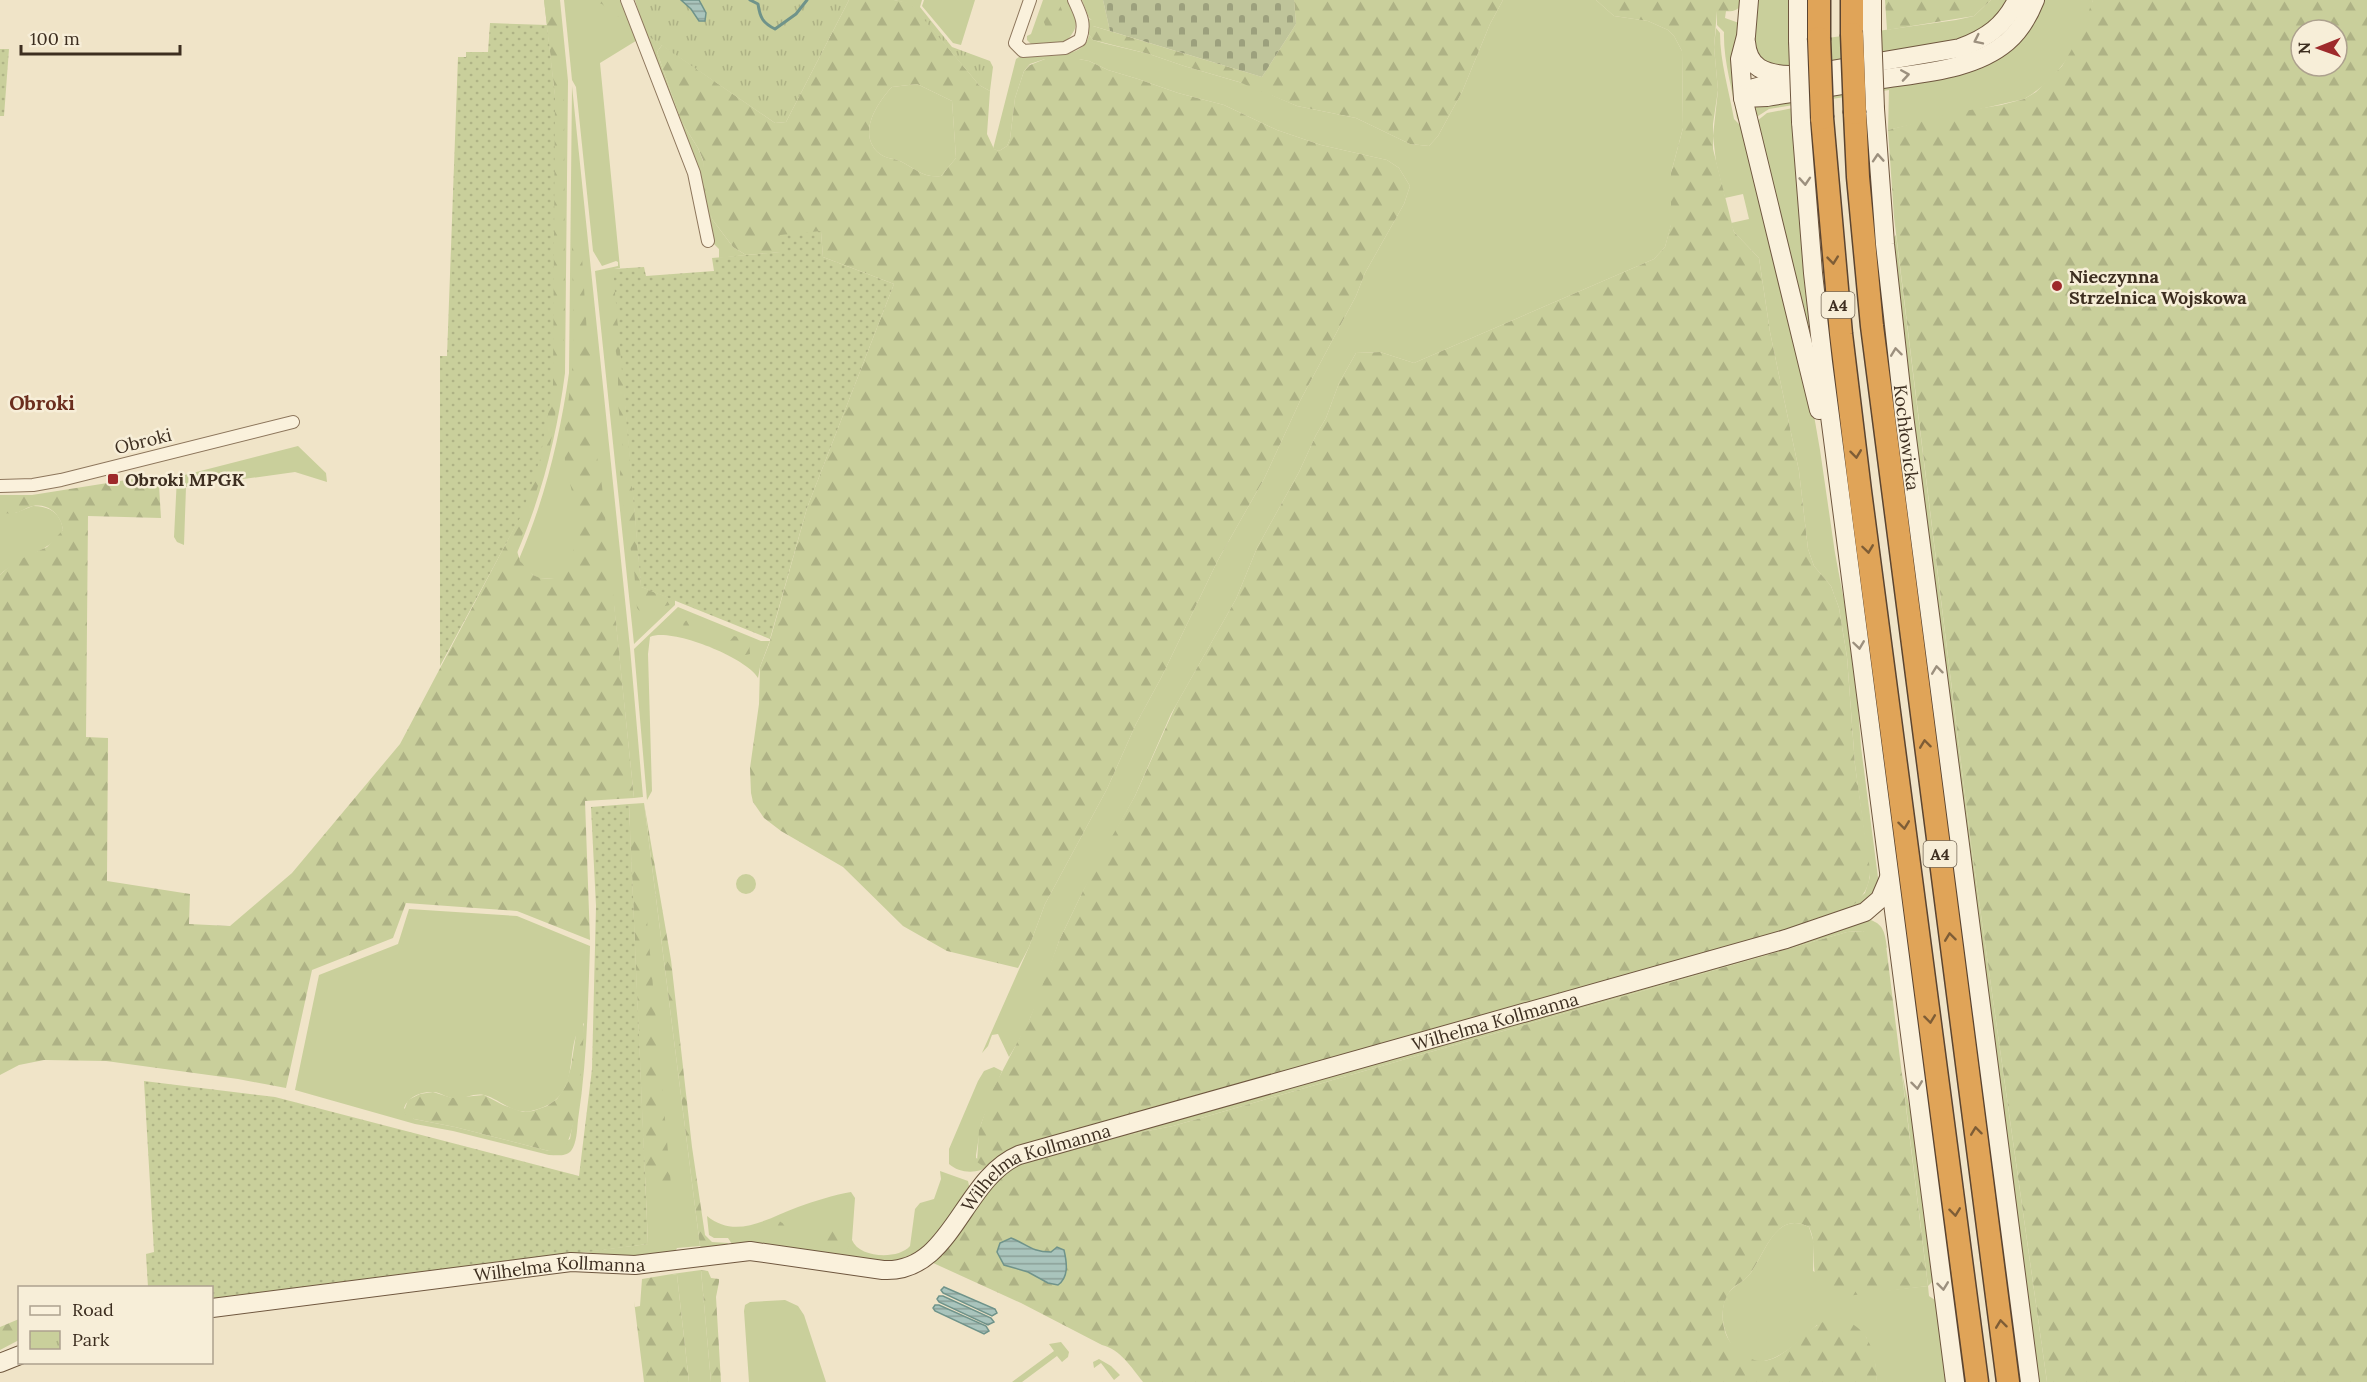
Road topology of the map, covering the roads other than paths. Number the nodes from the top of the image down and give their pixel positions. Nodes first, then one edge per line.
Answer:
1 (627, 0) edge
2 (1030, 0) edge
3 (1074, 0) edge
4 (1749, 0) edge
5 (1798, 0) edge
6 (1819, 0) edge
7 (1852, 0) edge
8 (1872, 0) edge
9 (2017, 0) edge
10 (2035, 0) edge
11 (1862, 32) junction
12 (1746, 36) junction
13 (1809, 39) junction
14 (1796, 76) junction
15 (1743, 98) junction
16 (1865, 111) junction
17 (1811, 120) junction
18 (708, 241) dead end
19 (293, 422) dead end
20 (0, 486) edge
21 (1840, 496) junction
22 (1889, 878) junction
23 (1865, 912) junction
24 (1898, 944) junction
25 (213, 1308) edge
26 (18, 1356) edge
27 (0, 1363) edge
28 (1956, 1382) edge
29 (1977, 1382) edge
30 (2008, 1382) edge
31 (2030, 1382) edge

1 - 18 street
2 - 3 street
4 - 12 street
5 - 13 street
6 - 13 highway, A4
7 - 11 highway, A4
8 - 11 street
9 -> 14 street
15 -> 10 street
11 - 16 highway, A4, bridge
12 - 14 street
12 - 15 street
13 - 17 highway, A4, bridge
14 - 15 street
15 - 21 street
30 -> 16 highway, A4
31 -> 16 street, Kochłowicka
17 -> 21 street
17 -> 29 highway, A4
19 - 20 street, Obroki
21 -> 22 street
22 - 23 street
22 - 24 street
23 - 24 street
23 - 25 street, Wilhelma Kollmanna
24 -> 28 street
26 - 27 street

